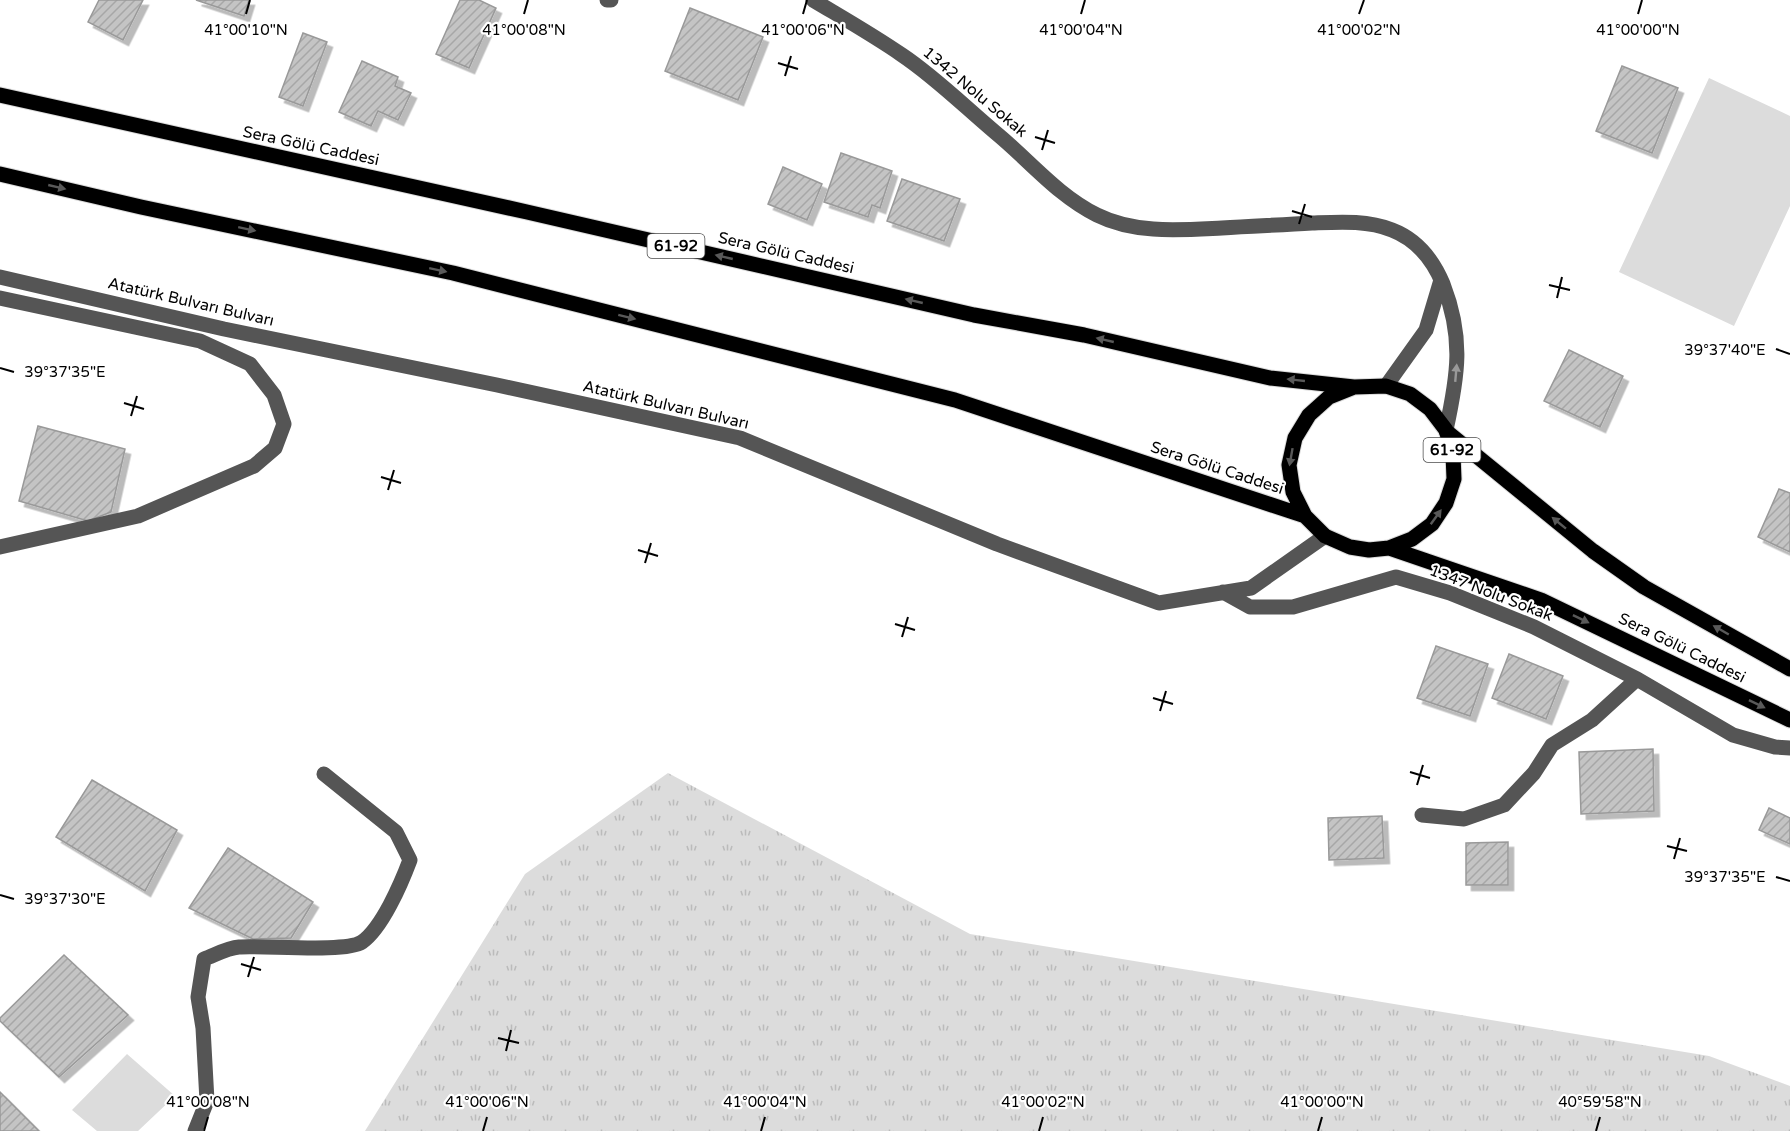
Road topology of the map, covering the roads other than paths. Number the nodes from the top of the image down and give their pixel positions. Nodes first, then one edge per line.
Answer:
1 (813, 0) edge
2 (0, 95) edge
3 (0, 174) edge
4 (0, 276) edge
5 (1441, 280) junction
6 (0, 298) edge
7 (1386, 386) junction
8 (1354, 387) junction
9 (1446, 430) junction
10 (1305, 516) junction
11 (1325, 536) junction
12 (0, 547) edge
13 (1389, 548) junction
14 (1223, 592) junction
15 (1790, 669) edge
16 (1637, 679) junction
17 (1790, 720) edge
18 (1790, 748) edge
19 (324, 774) dead end
20 (1422, 815) dead end
21 (195, 1131) edge

1 - 5 street, 1342 Nolu Sokak
8 -> 2 main road, Sera Gölü Caddesi / 61-92
3 -> 10 main road, Sera Gölü Caddesi / 61-92
4 - 14 street, Atatürk Bulvarı Bulvarı
5 - 7 street
9 -> 5 street, 1342 Nolu Sokak
6 - 12 street
7 - 8 main road, Sera Gölü Caddesi / 61-92
7 - 9 main road, Sera Gölü Caddesi / 61-92
8 -> 10 main road, Sera Gölü Caddesi / 61-92
13 -> 9 main road, Sera Gölü Caddesi / 61-92
15 -> 9 main road, Sera Gölü Caddesi / 61-92
10 - 11 main road, Sera Gölü Caddesi / 61-92
11 - 13 main road, Sera Gölü Caddesi / 61-92
11 - 14 street, Atatürk Bulvarı Bulvarı
13 -> 17 main road, Sera Gölü Caddesi / 61-92
14 - 16 street, 1347 Nolu Sokak
16 - 18 street, 1347 Nolu Sokak
16 - 20 street
19 - 21 street

